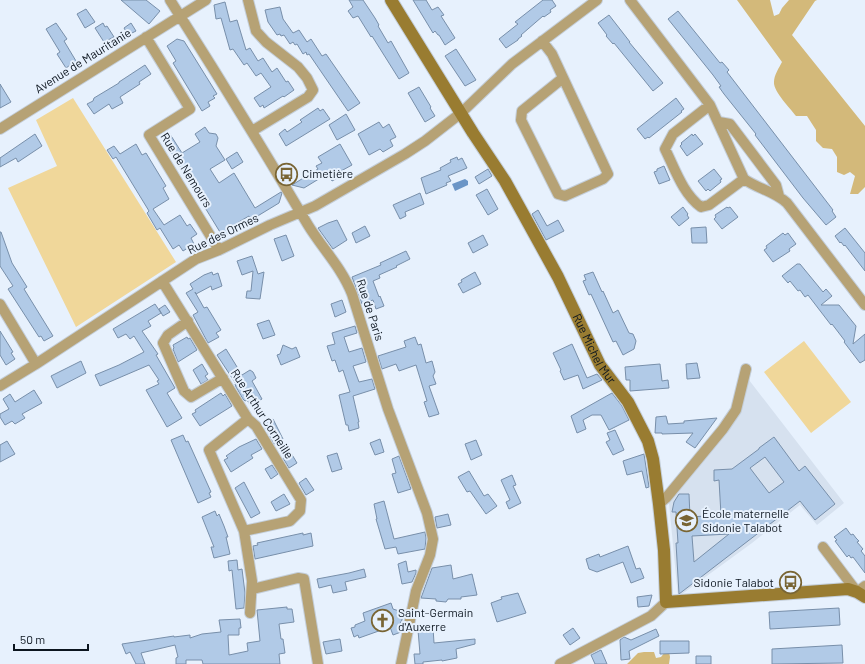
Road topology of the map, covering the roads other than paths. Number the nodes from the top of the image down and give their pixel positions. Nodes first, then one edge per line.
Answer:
1 (170, 0) edge
2 (206, 0) edge
3 (248, 0) edge
4 (391, 0) edge
5 (597, 0) edge
6 (630, 0) edge
7 (180, 16) junction
8 (146, 37) junction
9 (542, 41) junction
10 (563, 78) junction
11 (710, 105) junction
12 (461, 113) junction
13 (719, 122) junction
14 (0, 129) edge
15 (252, 131) junction
16 (744, 178) junction
17 (779, 196) junction
18 (301, 212) junction
19 (220, 250) junction
20 (162, 281) junction
21 (0, 304) edge
22 (865, 305) edge
23 (188, 321) junction
24 (36, 364) junction
25 (746, 369) dead end
26 (223, 378) junction
27 (0, 386) edge
28 (248, 419) junction
29 (659, 504) junction
30 (244, 531) junction
31 (823, 547) dead end
32 (253, 589) junction
33 (862, 591) edge
34 (666, 602) junction
35 (250, 614) dead end
36 (318, 664) edge
37 (401, 664) edge
38 (560, 664) edge

1 - 7 street, Rue de Paris
2 - 7 street, Avenue de Mauritanie
3 - 15 street
4 - 12 street, Rue Michel Mur
5 - 9 street, Rue des Ormes
6 - 11 street
7 - 8 street, Avenue de Mauritanie
7 - 15 street, Rue de Paris
8 - 14 street, Avenue de Mauritanie
8 - 19 street, Rue de Nemours
9 - 10 street
9 - 12 street, Rue des Ormes
10 - 10 street
11 - 13 street
11 - 16 street
12 - 18 street, Rue des Ormes
12 - 29 street, Rue Michel Mur
13 - 16 street
13 - 17 street
15 - 18 street, Rue de Paris
16 - 17 street
17 - 22 street
18 - 19 street, Rue des Ormes
18 - 37 street, Rue de Paris
19 - 20 street, Rue des Ormes
20 - 23 street, Rue Arthur Corneille
20 - 24 street, Rue des Ormes
21 - 24 street
23 - 26 street, Rue Arthur Corneille
23 - 26 street
24 - 27 street, Rue des Ormes
25 - 29 street
26 - 28 street, Rue Arthur Corneille
28 - 30 street
28 - 30 street, Rue Arthur Corneille
29 - 34 street, Rue Michel Mur
30 - 32 street
31 - 33 street
32 - 35 street
32 - 36 street
33 - 34 street
34 - 38 street

